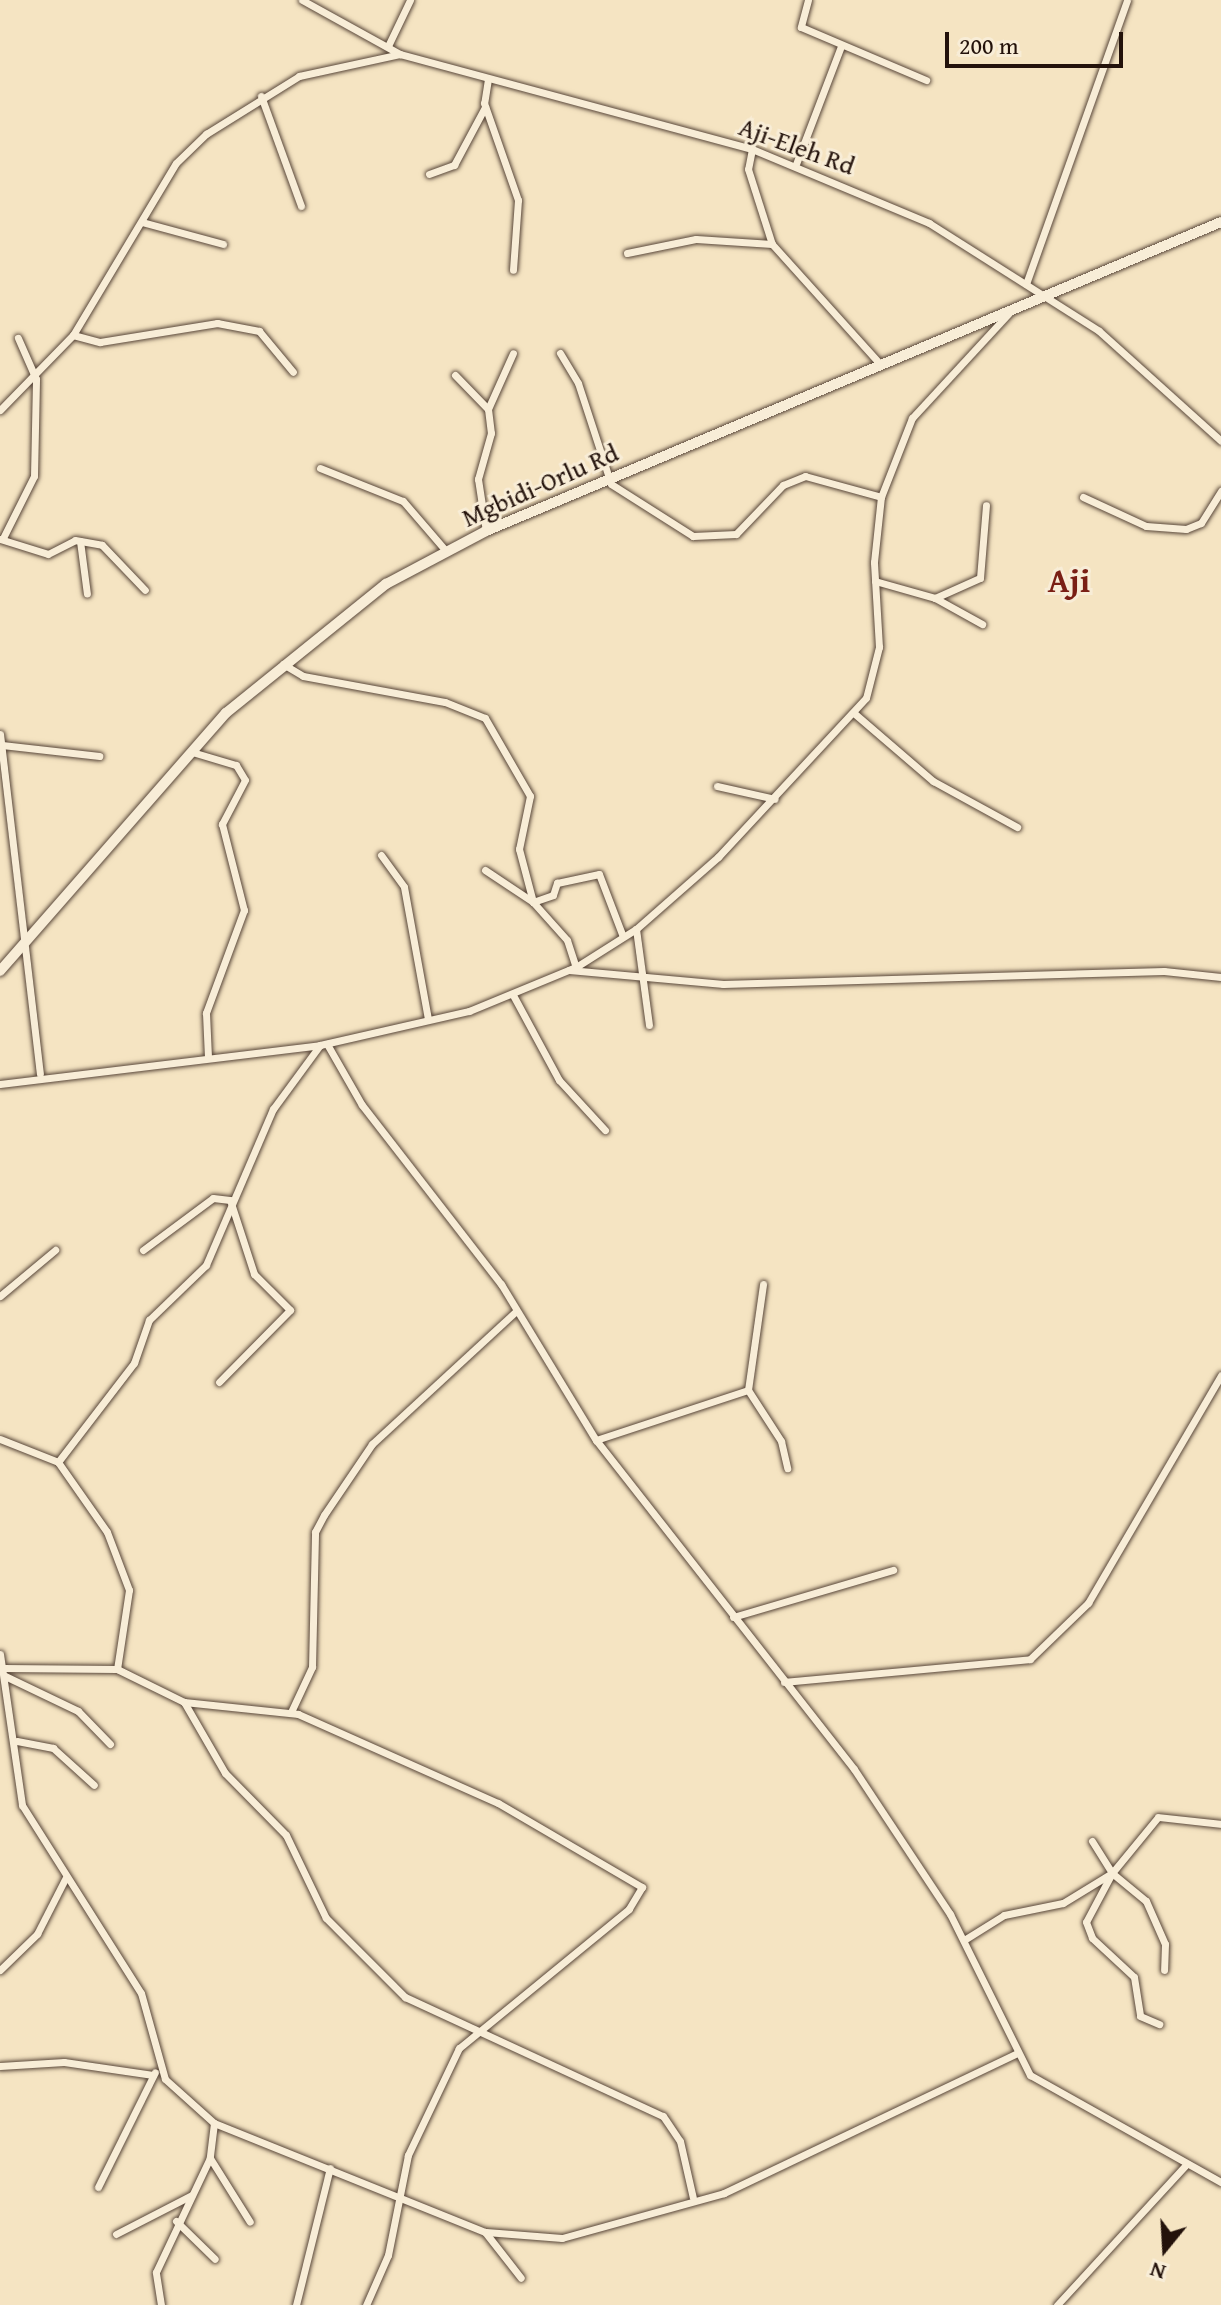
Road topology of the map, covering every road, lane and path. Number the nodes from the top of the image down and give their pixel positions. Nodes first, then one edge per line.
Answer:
1 (302, 0) edge
2 (410, 0) edge
3 (808, 0) edge
4 (1127, 0) edge
5 (388, 46) junction
6 (841, 46) junction
7 (400, 54) junction
8 (488, 79) junction
9 (926, 80) dead end
10 (261, 96) junction
11 (485, 107) junction
12 (752, 149) junction
13 (796, 164) junction
14 (429, 174) dead end
15 (301, 206) dead end
16 (142, 222) junction
17 (1221, 222) edge
18 (223, 244) dead end
19 (772, 244) junction
20 (627, 253) dead end
21 (513, 270) dead end
22 (1026, 284) junction
23 (1050, 296) junction
24 (1008, 314) junction
25 (73, 335) junction
26 (18, 338) dead end
27 (513, 353) dead end
28 (560, 353) dead end
29 (880, 364) junction
30 (293, 372) dead end
31 (455, 375) dead end
32 (36, 379) junction
33 (488, 409) junction
34 (0, 410) edge
35 (1221, 441) edge
36 (320, 468) dead end
37 (608, 479) junction
38 (1221, 491) edge
39 (881, 497) junction
40 (1083, 497) dead end
41 (986, 505) dead end
42 (486, 531) junction
43 (1, 539) edge
44 (80, 541) junction
45 (446, 551) junction
46 (875, 581) junction
47 (145, 590) dead end
48 (87, 594) dead end
49 (935, 598) junction
50 (982, 624) dead end
51 (283, 664) junction
52 (855, 714) junction
53 (0, 734) edge
54 (2, 745) edge
55 (192, 752) junction
56 (99, 756) dead end
57 (717, 786) dead end
58 (775, 799) junction
59 (1017, 827) dead end
60 (381, 855) dead end
61 (485, 870) dead end
62 (533, 902) junction
63 (636, 929) junction
64 (623, 937) junction
65 (24, 944) junction
66 (572, 968) junction
67 (0, 971) edge
68 (642, 977) junction
69 (1221, 977) edge
70 (513, 995) junction
71 (428, 1019) junction
72 (649, 1025) dead end
73 (324, 1044) junction
74 (208, 1057) junction
75 (40, 1074) junction
76 (0, 1084) edge
77 (605, 1130) dead end
78 (230, 1200) junction
79 (55, 1250) dead end
80 (143, 1250) dead end
81 (763, 1284) dead end
82 (0, 1296) edge
83 (516, 1311) junction
84 (1221, 1375) edge
85 (219, 1382) dead end
86 (748, 1390) junction
87 (0, 1439) edge
88 (596, 1440) junction
89 (58, 1462) junction
90 (787, 1468) dead end
91 (893, 1570) dead end
92 (733, 1617) junction
93 (0, 1654) edge
94 (117, 1669) junction
95 (4, 1672) junction
96 (784, 1682) junction
97 (184, 1702) junction
98 (291, 1712) junction
99 (17, 1741) junction
100 (110, 1744) dead end
101 (94, 1785) dead end
102 (1221, 1824) edge
103 (1092, 1841) dead end
104 (1112, 1873) junction
105 (66, 1877) junction
106 (964, 1940) junction
107 (0, 1970) edge
108 (1164, 1970) dead end
109 (1159, 2024) dead end
110 (474, 2031) junction
111 (1016, 2054) junction
112 (0, 2066) edge
113 (158, 2067) junction
114 (153, 2075) junction
115 (214, 2123) junction
116 (210, 2158) junction
117 (1185, 2166) junction
118 (330, 2168) junction
119 (1221, 2182) edge
120 (98, 2187) dead end
121 (198, 2192) junction
122 (693, 2198) junction
123 (396, 2200) junction
124 (176, 2221) junction
125 (250, 2222) dead end
126 (485, 2232) junction
127 (116, 2234) dead end
128 (215, 2259) dead end
129 (521, 2278) dead end
130 (161, 2305) edge
131 (296, 2305) edge
132 (366, 2305) edge
133 (1057, 2305) edge

1 - 5 street, Aji-Eleh Rd
2 - 5 street
3 - 6 street
4 - 22 street
5 - 7 street, Aji-Eleh Rd
6 - 9 street
6 - 13 street
7 - 8 street, Aji-Eleh Rd
7 - 10 street
8 - 11 street
8 - 12 street, Aji-Eleh Rd
10 - 15 street
10 - 16 street
11 - 14 street
11 - 21 street
12 - 13 street, Aji-Eleh Rd
12 - 19 street
13 - 22 street, Aji-Eleh Rd
16 - 18 street
16 - 25 street
17 - 23 main road, Mgbidi-Orlu Rd
19 - 20 street
19 - 29 street
22 - 23 street, Aji-Eleh Rd
23 - 24 main road, Mgbidi-Orlu Rd
23 - 35 street, Aji-Eleh Rd
24 - 29 main road, Mgbidi-Orlu Rd
24 - 39 street
25 - 30 street
25 - 32 street
26 - 32 street
27 - 33 street
28 - 37 street
29 - 37 main road, Mgbidi-Orlu Rd
31 - 33 street
32 - 34 street
32 - 43 street
33 - 42 street
36 - 45 street
37 - 39 street
37 - 42 main road, Mgbidi-Orlu Rd
38 - 40 street
39 - 46 street
41 - 49 street
42 - 45 main road, Mgbidi-Orlu Rd
43 - 44 street
44 - 47 street
44 - 48 street
45 - 51 main road, Mgbidi-Orlu Rd
46 - 49 street
46 - 52 street
49 - 50 street
51 - 55 main road, Mgbidi-Orlu Rd
51 - 62 street
52 - 58 street
52 - 59 street
53 - 54 street
54 - 56 street
54 - 65 street
55 - 65 main road, Mgbidi-Orlu Rd
55 - 74 street
57 - 58 street
58 - 63 street
60 - 71 street
61 - 62 street
62 - 64 street
62 - 66 street
63 - 64 street
63 - 68 street
64 - 66 street
65 - 67 main road, Mgbidi-Orlu Rd
65 - 75 street
66 - 68 street
66 - 70 street
68 - 69 street
68 - 72 street
70 - 71 street
70 - 77 street
71 - 73 street
73 - 74 street
73 - 78 street
73 - 83 street
74 - 75 street
75 - 76 street
78 - 80 street
78 - 85 street
78 - 89 street
79 - 82 street
81 - 86 street
83 - 88 street
83 - 98 street
84 - 96 street
86 - 88 street
86 - 90 street
87 - 89 street
88 - 92 street
89 - 94 street
91 - 92 street
92 - 96 street
93 - 95 street
94 - 95 street
94 - 97 street
95 - 99 street
95 - 100 street
96 - 106 street
97 - 98 street
97 - 110 street
98 - 110 street
99 - 101 street
99 - 105 street
102 - 104 street
103 - 104 street
104 - 106 street
104 - 108 street
104 - 109 street
105 - 107 street
105 - 113 street
106 - 111 street
110 - 122 street
110 - 123 street
111 - 117 street
111 - 122 street
112 - 114 street
113 - 114 street
113 - 115 street
114 - 120 street
115 - 116 street
115 - 118 street
116 - 121 street
116 - 125 street
117 - 119 street
117 - 133 street
118 - 123 street
118 - 131 street
121 - 124 street
121 - 127 street
122 - 126 street
123 - 126 street
123 - 132 street
124 - 128 street
124 - 130 street
126 - 129 street

